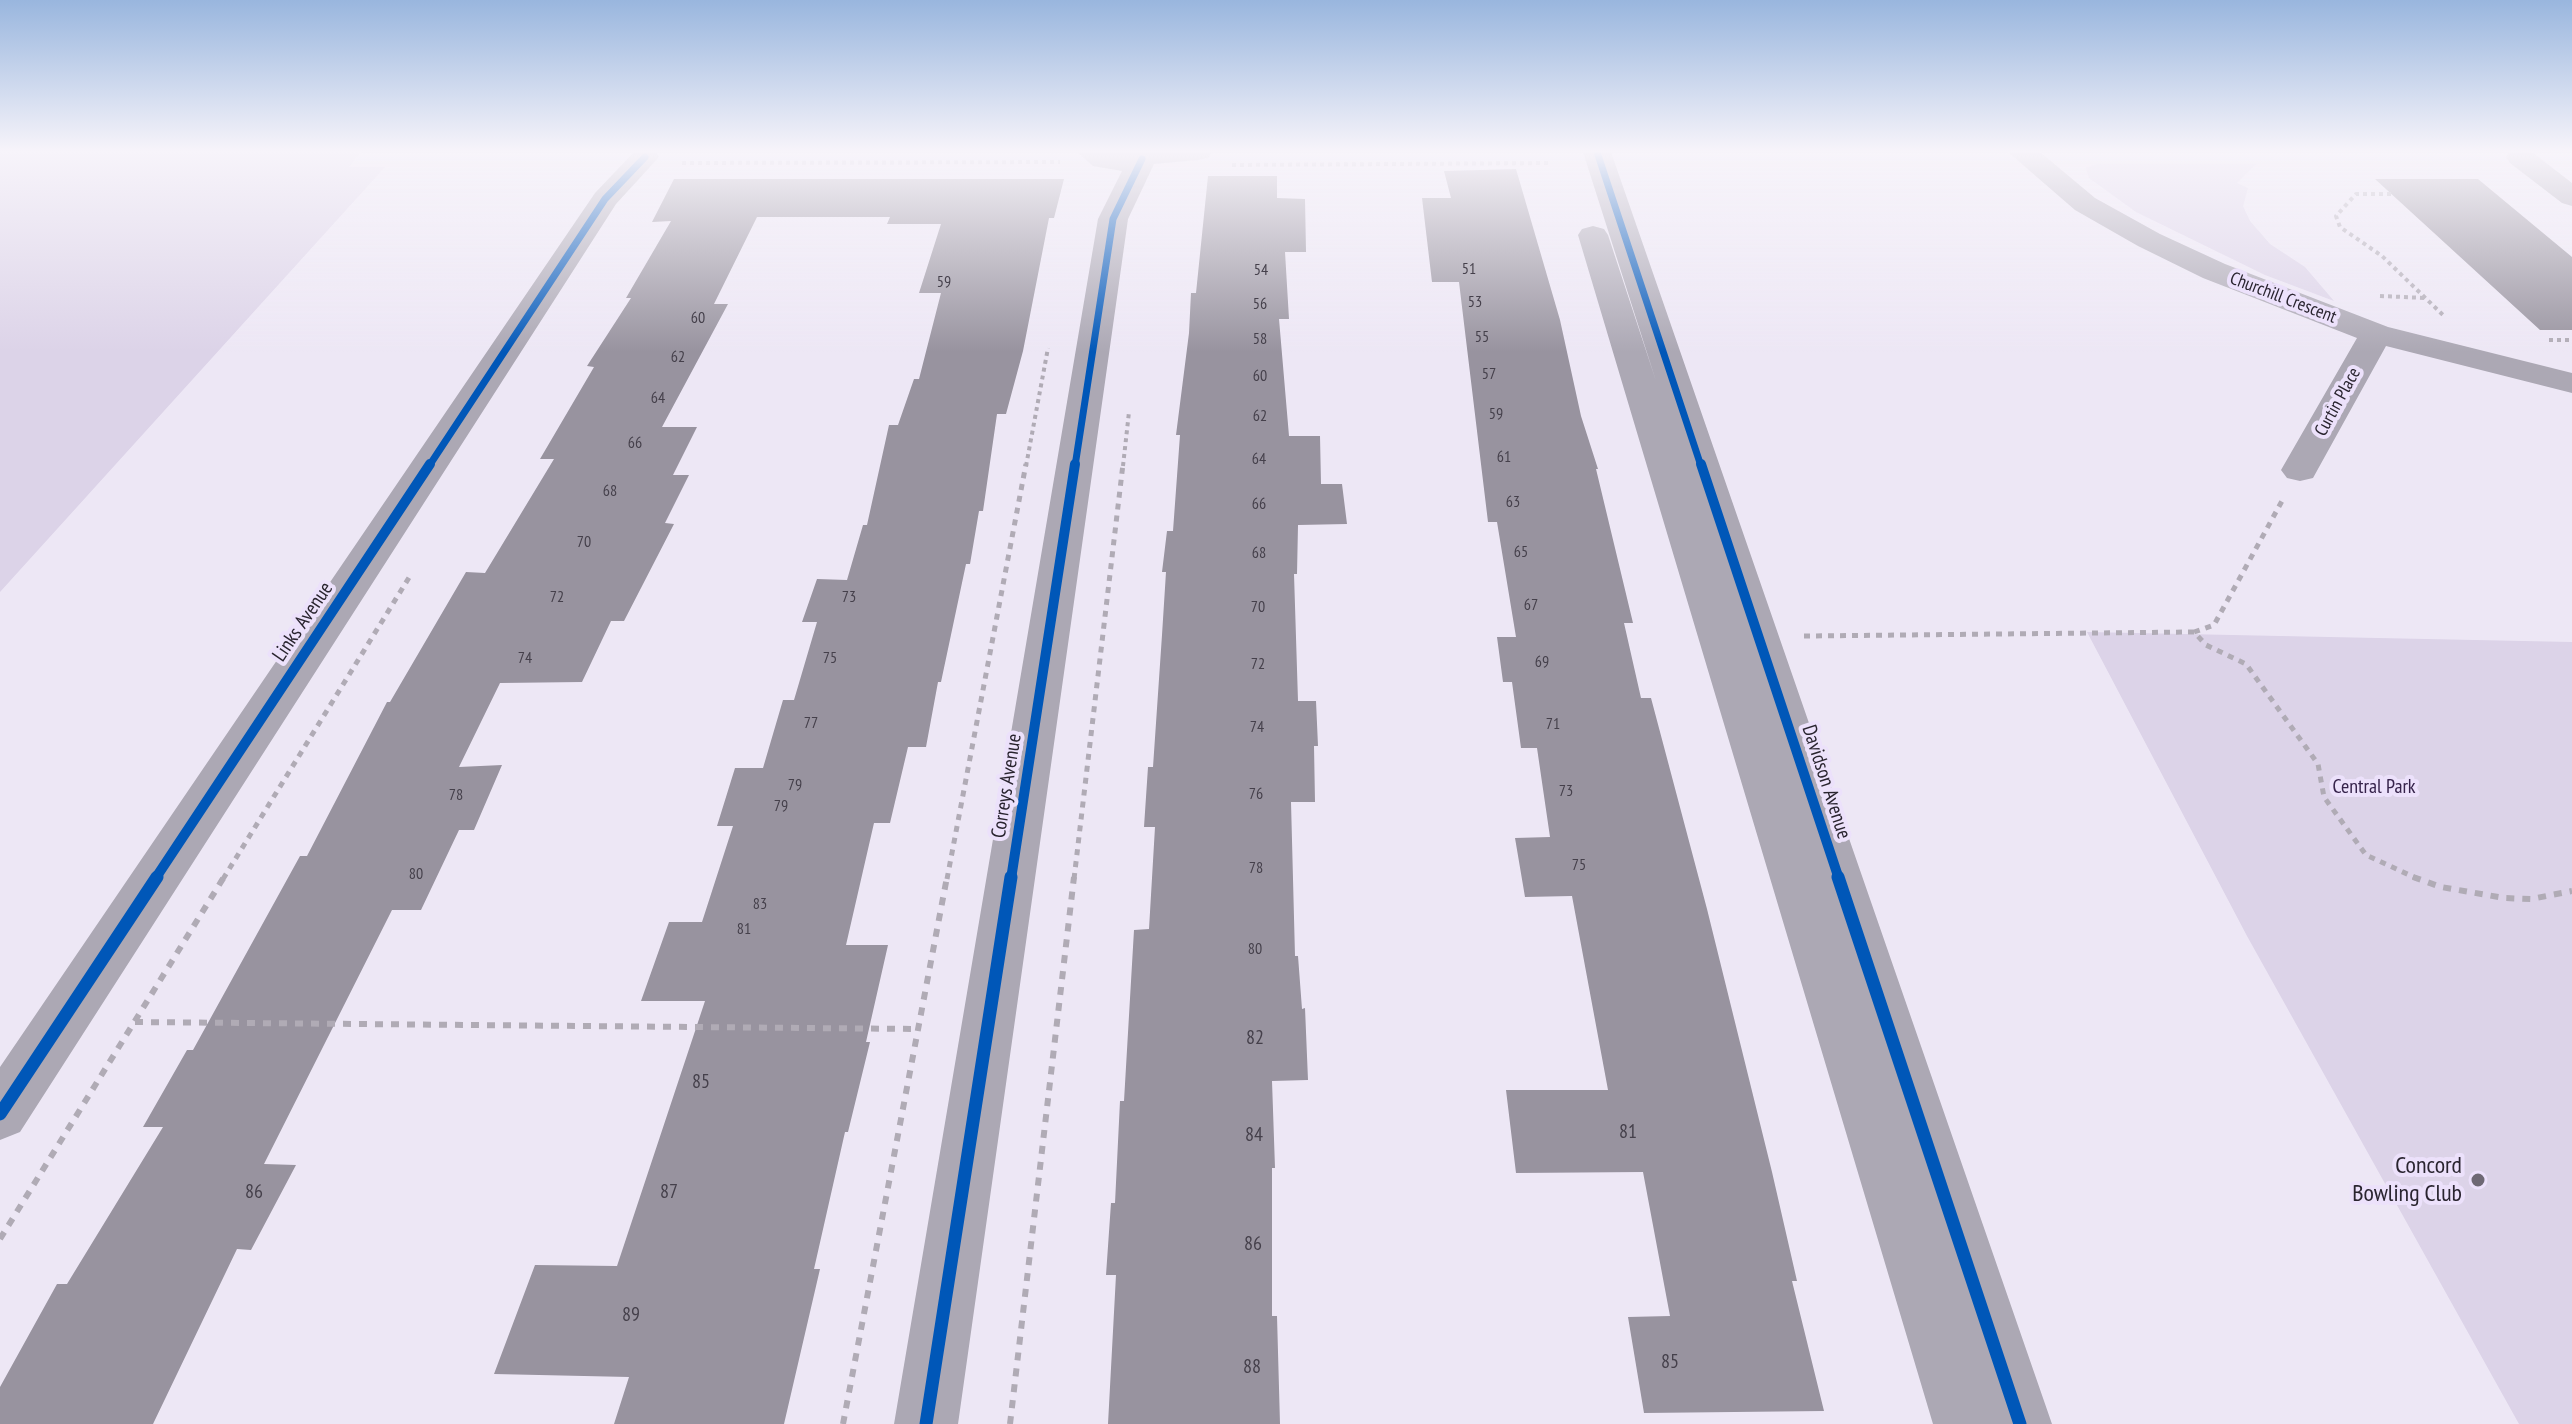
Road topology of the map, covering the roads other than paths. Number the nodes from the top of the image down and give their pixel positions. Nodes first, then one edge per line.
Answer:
1 (592, 218) edge
2 (1577, 218) edge
3 (1619, 218) edge
4 (2111, 218) edge
5 (1113, 219) edge
6 (2376, 334) junction
7 (2572, 383) edge
8 (2300, 470) road end
9 (0, 1114) edge
10 (926, 1424) edge
11 (1965, 1424) edge
12 (2020, 1424) edge

1 - 9 street, Links Avenue
2 - 11 street
3 - 12 street, Davidson Avenue
4 - 6 street, Churchill Crescent
5 - 10 street, Correys Avenue
6 - 7 street, Churchill Crescent
6 - 8 street, Curtin Place

